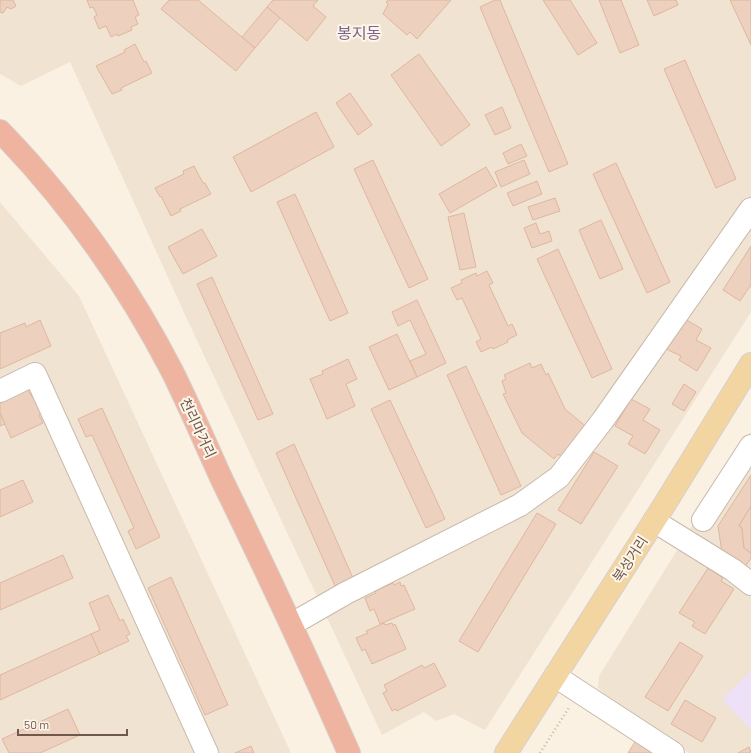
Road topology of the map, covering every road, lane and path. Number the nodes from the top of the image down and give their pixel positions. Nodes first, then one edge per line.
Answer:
1 (0, 131) edge
2 (751, 209) edge
3 (751, 364) edge
4 (0, 391) edge
5 (751, 446) edge
6 (703, 520) dead end
7 (654, 521) junction
8 (751, 584) edge
9 (292, 624) junction
10 (555, 676) junction
11 (579, 692) junction
12 (207, 753) edge
13 (349, 753) edge
14 (506, 753) edge
15 (540, 753) edge
16 (673, 753) edge

1 - 9 highway, 천리마거리
2 - 9 street
3 - 7 main road, 북성거리
4 - 12 street
5 - 6 street
7 - 8 street
7 - 10 main road, 북성거리
9 - 13 highway, 천리마거리
10 - 11 street
10 - 14 main road, 북성거리
11 - 15 path
11 - 16 street

